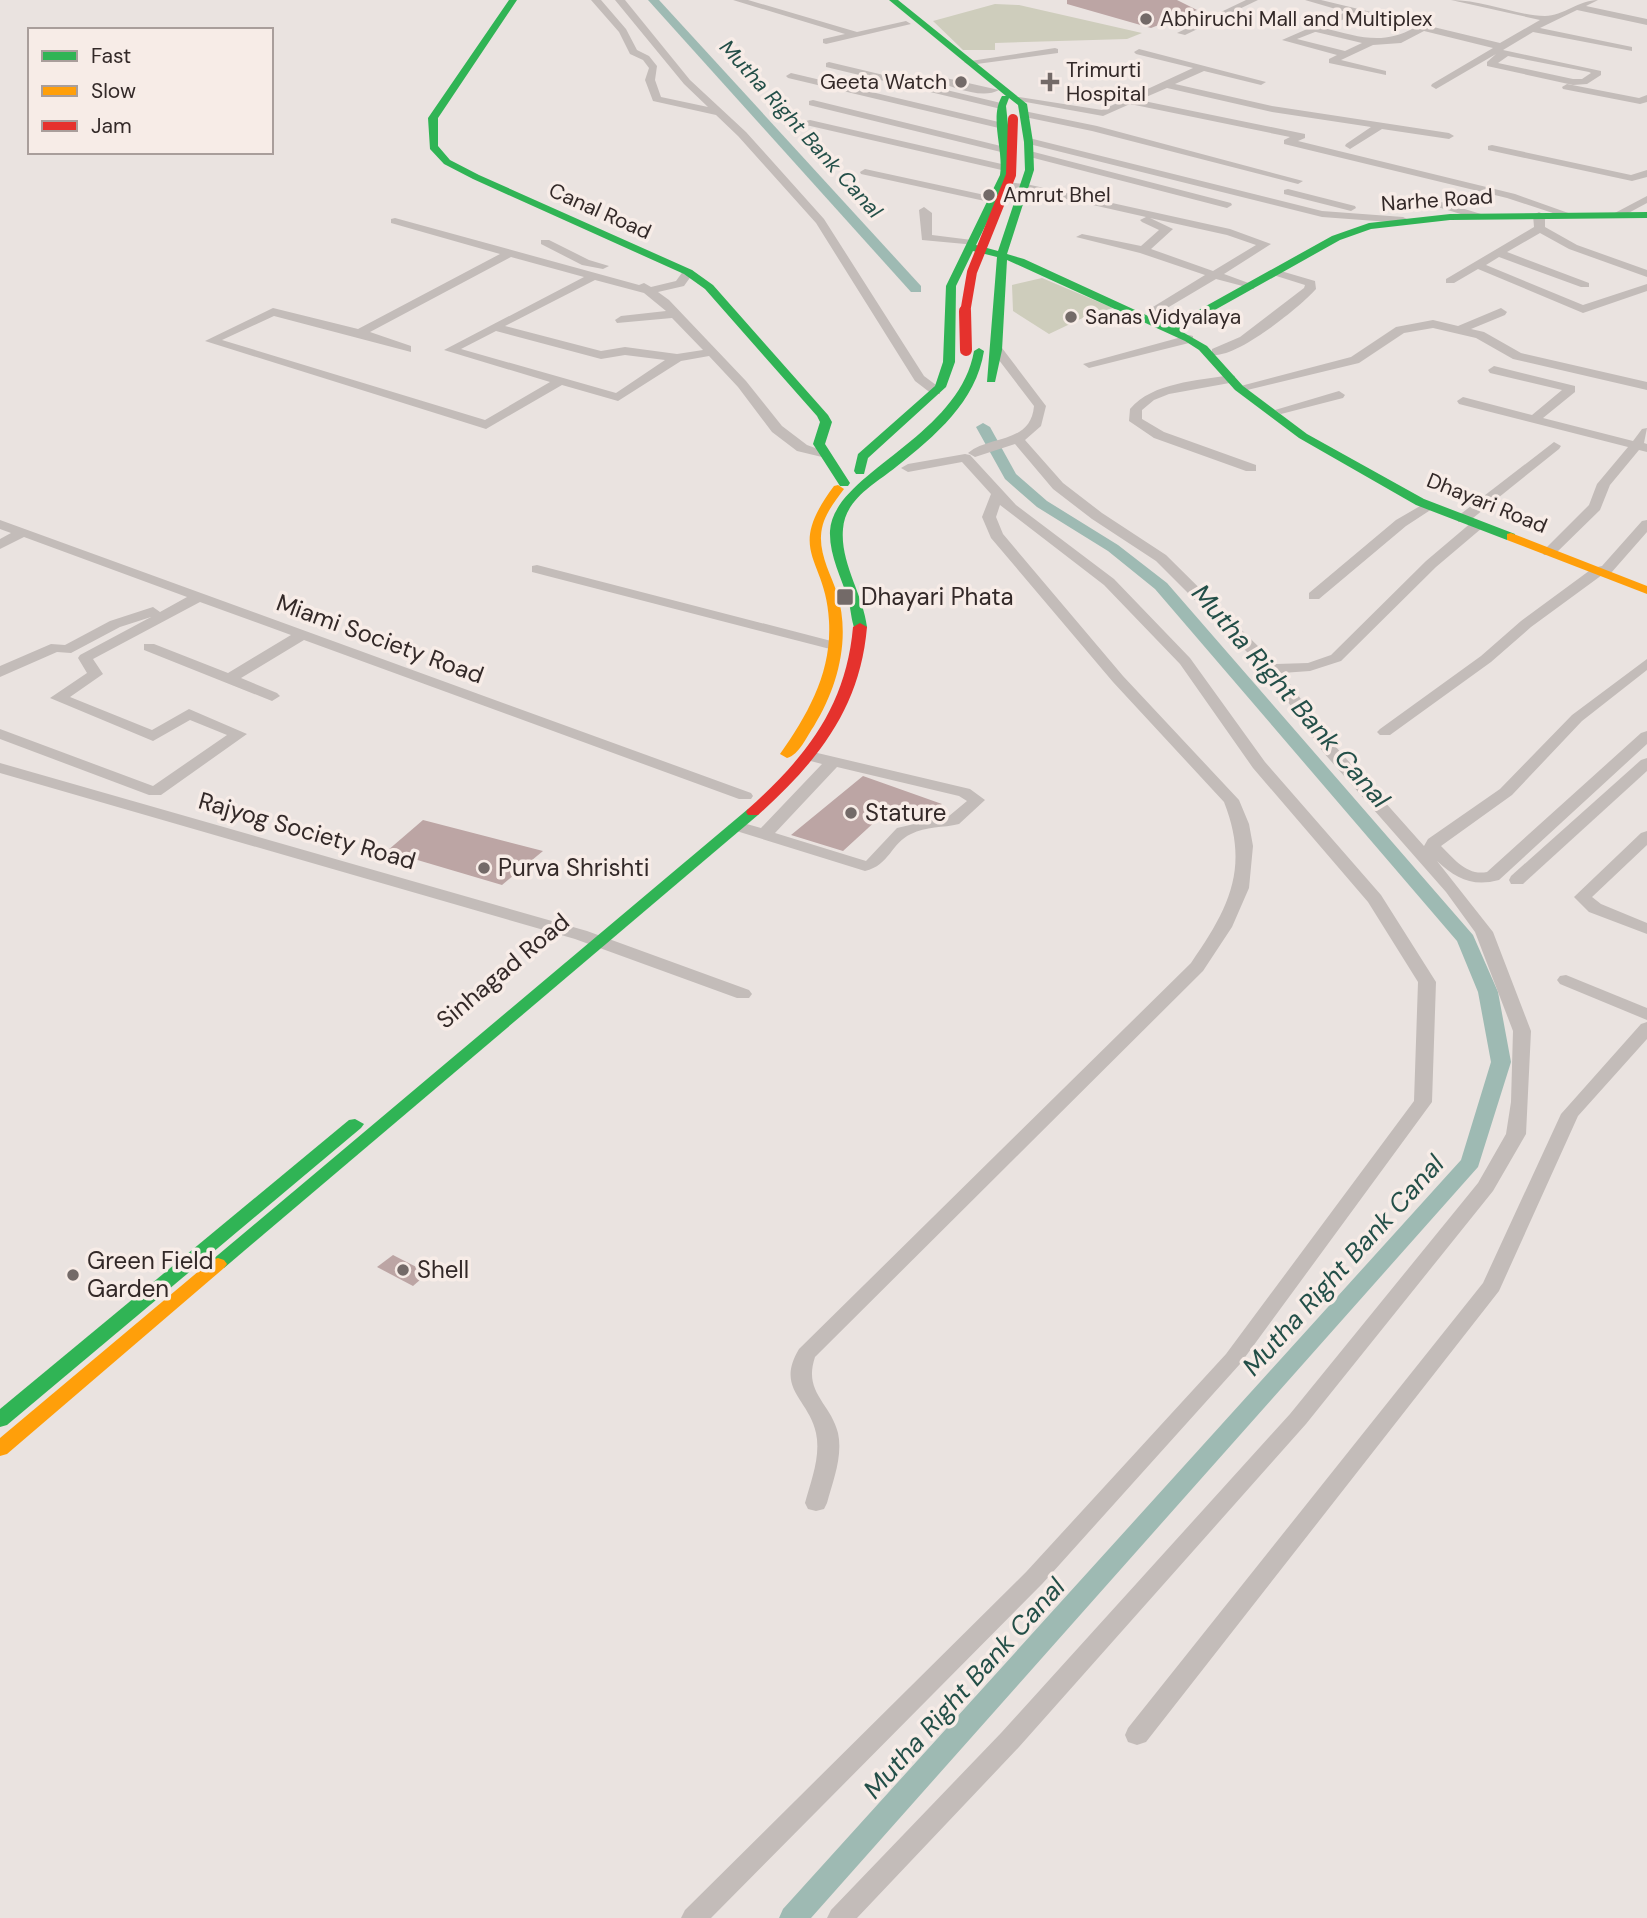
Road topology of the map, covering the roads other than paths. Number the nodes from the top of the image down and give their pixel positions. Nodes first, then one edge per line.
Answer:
1 (513, 0) edge
2 (596, 0) edge
3 (620, 0) edge
4 (738, 0) edge
5 (878, 0) edge
6 (893, 0) edge
7 (1253, 0) edge
8 (1310, 0) edge
9 (1457, 0) edge
10 (1593, 0) edge
11 (1576, 7) junction
12 (1355, 11) junction
13 (1548, 19) junction
14 (1647, 22) edge
15 (906, 24) junction
16 (1423, 27) junction
17 (1316, 29) junction
18 (1532, 29) junction
19 (1182, 33) dead end
20 (855, 34) junction
21 (825, 41) dead end
22 (1371, 42) junction
23 (1629, 49) dead end
24 (1502, 50) junction
25 (1055, 51) dead end
26 (1139, 52) dead end
27 (1347, 54) junction
28 (969, 62) junction
29 (1476, 62) junction
30 (829, 65) dead end
31 (1204, 67) junction
32 (1383, 73) dead end
33 (791, 75) dead end
34 (937, 79) dead end
35 (1261, 82) dead end
36 (1168, 85) junction
37 (1436, 86) dead end
38 (1591, 92) junction
39 (839, 98) dead end
40 (1647, 98) edge
41 (1581, 100) dead end
42 (1132, 102) junction
43 (813, 103) dead end
44 (720, 113) junction
45 (1009, 114) junction
46 (810, 123) dead end
47 (1381, 125) junction
48 (1301, 136) junction
49 (1450, 136) dead end
50 (1350, 146) junction
51 (1029, 148) junction
52 (1492, 148) dead end
53 (1006, 168) junction
54 (1402, 170) junction
55 (865, 172) dead end
56 (1647, 173) edge
57 (1298, 181) dead end
58 (1002, 185) junction
59 (1026, 187) junction
60 (1288, 192) dead end
61 (1422, 199) dead end
62 (1647, 199) edge
63 (994, 200) junction
64 (1111, 205) junction
65 (1227, 205) dead end
66 (924, 210) dead end
67 (1568, 215) junction
68 (1617, 215) junction
69 (1647, 215) edge
70 (1477, 216) junction
71 (1395, 220) junction
72 (395, 221) dead end
73 (1539, 222) junction
74 (1082, 237) dead end
75 (545, 242) dead end
76 (970, 245) junction
77 (1143, 250) junction
78 (1002, 253) junction
79 (1498, 253) junction
80 (508, 254) junction
81 (1020, 261) junction
82 (1477, 265) junction
83 (688, 272) junction
84 (1274, 272) junction
85 (1647, 274) edge
86 (1212, 275) junction
87 (594, 276) junction
88 (1450, 281) dead end
89 (1585, 285) dead end
90 (1250, 287) junction
91 (1647, 287) edge
92 (648, 291) junction
93 (1501, 312) dead end
94 (1152, 313) junction
95 (674, 314) junction
96 (621, 320) dead end
97 (493, 327) junction
98 (1462, 329) junction
99 (1180, 332) junction
100 (360, 333) junction
101 (407, 349) dead end
102 (972, 351) junction
103 (998, 351) junction
104 (710, 352) junction
105 (1216, 352) junction
106 (677, 358) junction
107 (1088, 364) dead end
108 (1494, 370) dead end
109 (560, 381) junction
110 (1240, 384) junction
111 (1647, 386) edge
112 (936, 391) junction
113 (1339, 394) dead end
114 (1463, 401) dead end
115 (1281, 410) junction
116 (1534, 419) junction
117 (1647, 432) edge
118 (1017, 438) junction
119 (1317, 442) junction
120 (1554, 446) dead end
121 (1641, 447) edge
122 (970, 455) junction
123 (825, 457) junction
124 (908, 468) junction
125 (1251, 468) dead end
126 (860, 471) junction
127 (844, 483) junction
128 (998, 494) junction
129 (879, 496) dead end
130 (1427, 506) junction
131 (1470, 522) junction
132 (0, 524) edge
133 (1647, 524) edge
134 (852, 525) dead end
135 (23, 532) junction
136 (0, 545) edge
137 (1549, 552) junction
138 (838, 554) junction
139 (537, 569) dead end
140 (1598, 571) junction
141 (1647, 590) edge
142 (195, 596) junction
143 (1314, 596) dead end
144 (119, 623) junction
145 (138, 629) junction
146 (302, 635) junction
147 (834, 646) junction
148 (149, 647) dead end
149 (1647, 663) edge
150 (1272, 669) junction
151 (0, 672) edge
152 (229, 679) junction
153 (272, 696) dead end
154 (1385, 732) dead end
155 (0, 734) edge
156 (1647, 736) edge
157 (809, 756) junction
158 (833, 762) junction
159 (1647, 763) edge
160 (775, 767) dead end
161 (0, 768) edge
162 (759, 783) dead end
163 (745, 796) junction
164 (731, 819) junction
165 (764, 835) junction
166 (1645, 840) edge
167 (1517, 880) dead end
168 (599, 920) dead end
169 (1647, 929) edge
170 (581, 935) junction
171 (599, 942) junction
172 (561, 952) dead end
173 (1566, 980) dead end
174 (743, 995) dead end
175 (1647, 1015) edge
176 (1647, 1028) edge
177 (388, 1097) dead end
178 (407, 1105) junction
179 (365, 1116) dead end
180 (1, 1419) edge
181 (24, 1430) junction
182 (0, 1449) edge
183 (816, 1503) dead end
184 (1137, 1735) dead end
185 (694, 1918) edge
186 (840, 1918) edge

1 - 83 main road, Canal Road
2 - 44 street
3 - 44 street
4 - 20 street
5 - 15 main road
6 - 28 main road
7 - 19 street
8 - 12 street
9 - 13 street
10 - 11 street
11 - 13 street
11 - 14 street
12 - 16 street
12 - 17 street
13 - 18 street
15 - 20 street
15 - 45 main road
16 - 22 street
16 - 24 street
17 - 22 street
17 - 27 street
18 - 23 street
18 - 24 street
20 - 21 street
22 - 27 street
24 - 24 street
24 - 29 street
25 - 28 street
26 - 31 street
27 - 32 street
28 - 45 main road
29 - 37 street
29 - 38 street
30 - 45 street
31 - 35 street
31 - 36 street
33 - 45 street
34 - 45 street
36 - 42 street
36 - 47 street
38 - 40 street
38 - 41 street
39 - 45 street
42 - 45 street
42 - 48 street
43 - 45 street
44 - 112 street
45 - 51 main road
45 - 53 main road
45 - 57 street
45 - 102 main road, bridge
46 - 53 street
47 - 49 street
47 - 50 street
48 - 50 street
48 - 54 street
50 - 54 street
51 - 59 main road
51 - 65 street
51 - 71 street
52 - 56 street
53 - 58 main road
54 - 67 street
55 - 63 street
58 - 59 street
58 - 63 main road
59 - 64 street
59 - 78 main road
60 - 71 street
61 - 70 street
62 - 68 street
63 - 76 main road
64 - 77 street
64 - 86 street
66 - 76 street
67 - 68 main road, Narhe Road
67 - 73 main road, Narhe Road
68 - 69 main road, Narhe Road
70 - 71 main road, Narhe Road
70 - 73 main road, Narhe Road
71 - 84 main road, Narhe Road
72 - 80 street
73 - 79 street
73 - 85 street
74 - 77 street
75 - 92 street
76 - 78 main road, Dhayari Road
76 - 112 main road
77 - 86 street
78 - 81 main road, Dhayari Road
78 - 103 main road
79 - 82 street
79 - 89 street
80 - 87 street
80 - 100 street
81 - 94 main road, Dhayari Road
81 - 99 main road, Dhayari Road
82 - 88 street
82 - 91 street
83 - 92 street
83 - 123 main road, Canal Road
84 - 90 main road, Narhe Road
84 - 105 street
86 - 90 street
86 - 94 street
87 - 92 street
87 - 97 street
90 - 99 main road, Narhe Road
92 - 95 street
93 - 98 street
94 - 99 main road, Dhayari Road
95 - 96 street
95 - 104 street
97 - 106 street
97 - 109 street
98 - 110 street
98 - 111 street
99 - 105 main road, Dhayari Road
99 - 107 street
99 - 110 main road, Dhayari Road
100 - 101 street
100 - 109 street
102 - 126 main road
102 - 138 main road, Sinhagad Road
103 - 118 street
103 - 124 main road
104 - 106 street
104 - 123 street
105 - 110 main road, Dhayari Road
106 - 109 street
108 - 116 street
110 - 115 main road, Dhayari Road
110 - 119 main road, Dhayari Road
110 - 125 street
112 - 126 main road
113 - 115 street
114 - 116 street
115 - 119 main road, Dhayari Road
116 - 121 street
117 - 121 street
118 - 122 street
118 - 150 street
119 - 130 main road, Dhayari Road
120 - 131 street
121 - 137 street
122 - 124 street
122 - 128 street
123 - 127 main road
124 - 129 main road
126 - 127 main road
127 - 147 main road
128 - 183 street
128 - 185 street
130 - 131 main road, Dhayari Road
130 - 143 street
131 - 137 main road, Dhayari Road
131 - 150 street
132 - 135 street, Miami Society Road
133 - 140 street
134 - 138 main road
135 - 136 street
135 - 142 street, Miami Society Road
137 - 140 main road, Dhayari Road
138 - 157 main road, Sinhagad Road
139 - 147 street
140 - 141 main road, Dhayari Road
140 - 154 street
142 - 144 street
142 - 145 street
142 - 146 street, Miami Society Road
144 - 145 street
144 - 151 street
145 - 155 street
146 - 152 street
146 - 163 street, Miami Society Road
147 - 160 main road
148 - 152 street
149 - 156 street
150 - 186 street
152 - 153 street
157 - 158 street
157 - 164 main road, Sinhagad Road
158 - 165 street
158 - 165 street
159 - 167 street
161 - 170 street, Rajyog Society Road
162 - 163 main road, Sinhagad Road
163 - 164 main road, Sinhagad Road
164 - 165 street
164 - 171 main road, Sinhagad Road
166 - 169 street
168 - 170 main road, Sinhagad Road
170 - 171 street, Rajyog Society Road
170 - 172 main road, Sinhagad Road
171 - 174 street, Rajyog Society Road
171 - 178 main road, Sinhagad Road
173 - 175 street
176 - 184 street
177 - 178 main road
178 - 181 main road, Sinhagad Road
179 - 180 main road
180 - 181 main road
181 - 182 main road, Sinhagad Road

